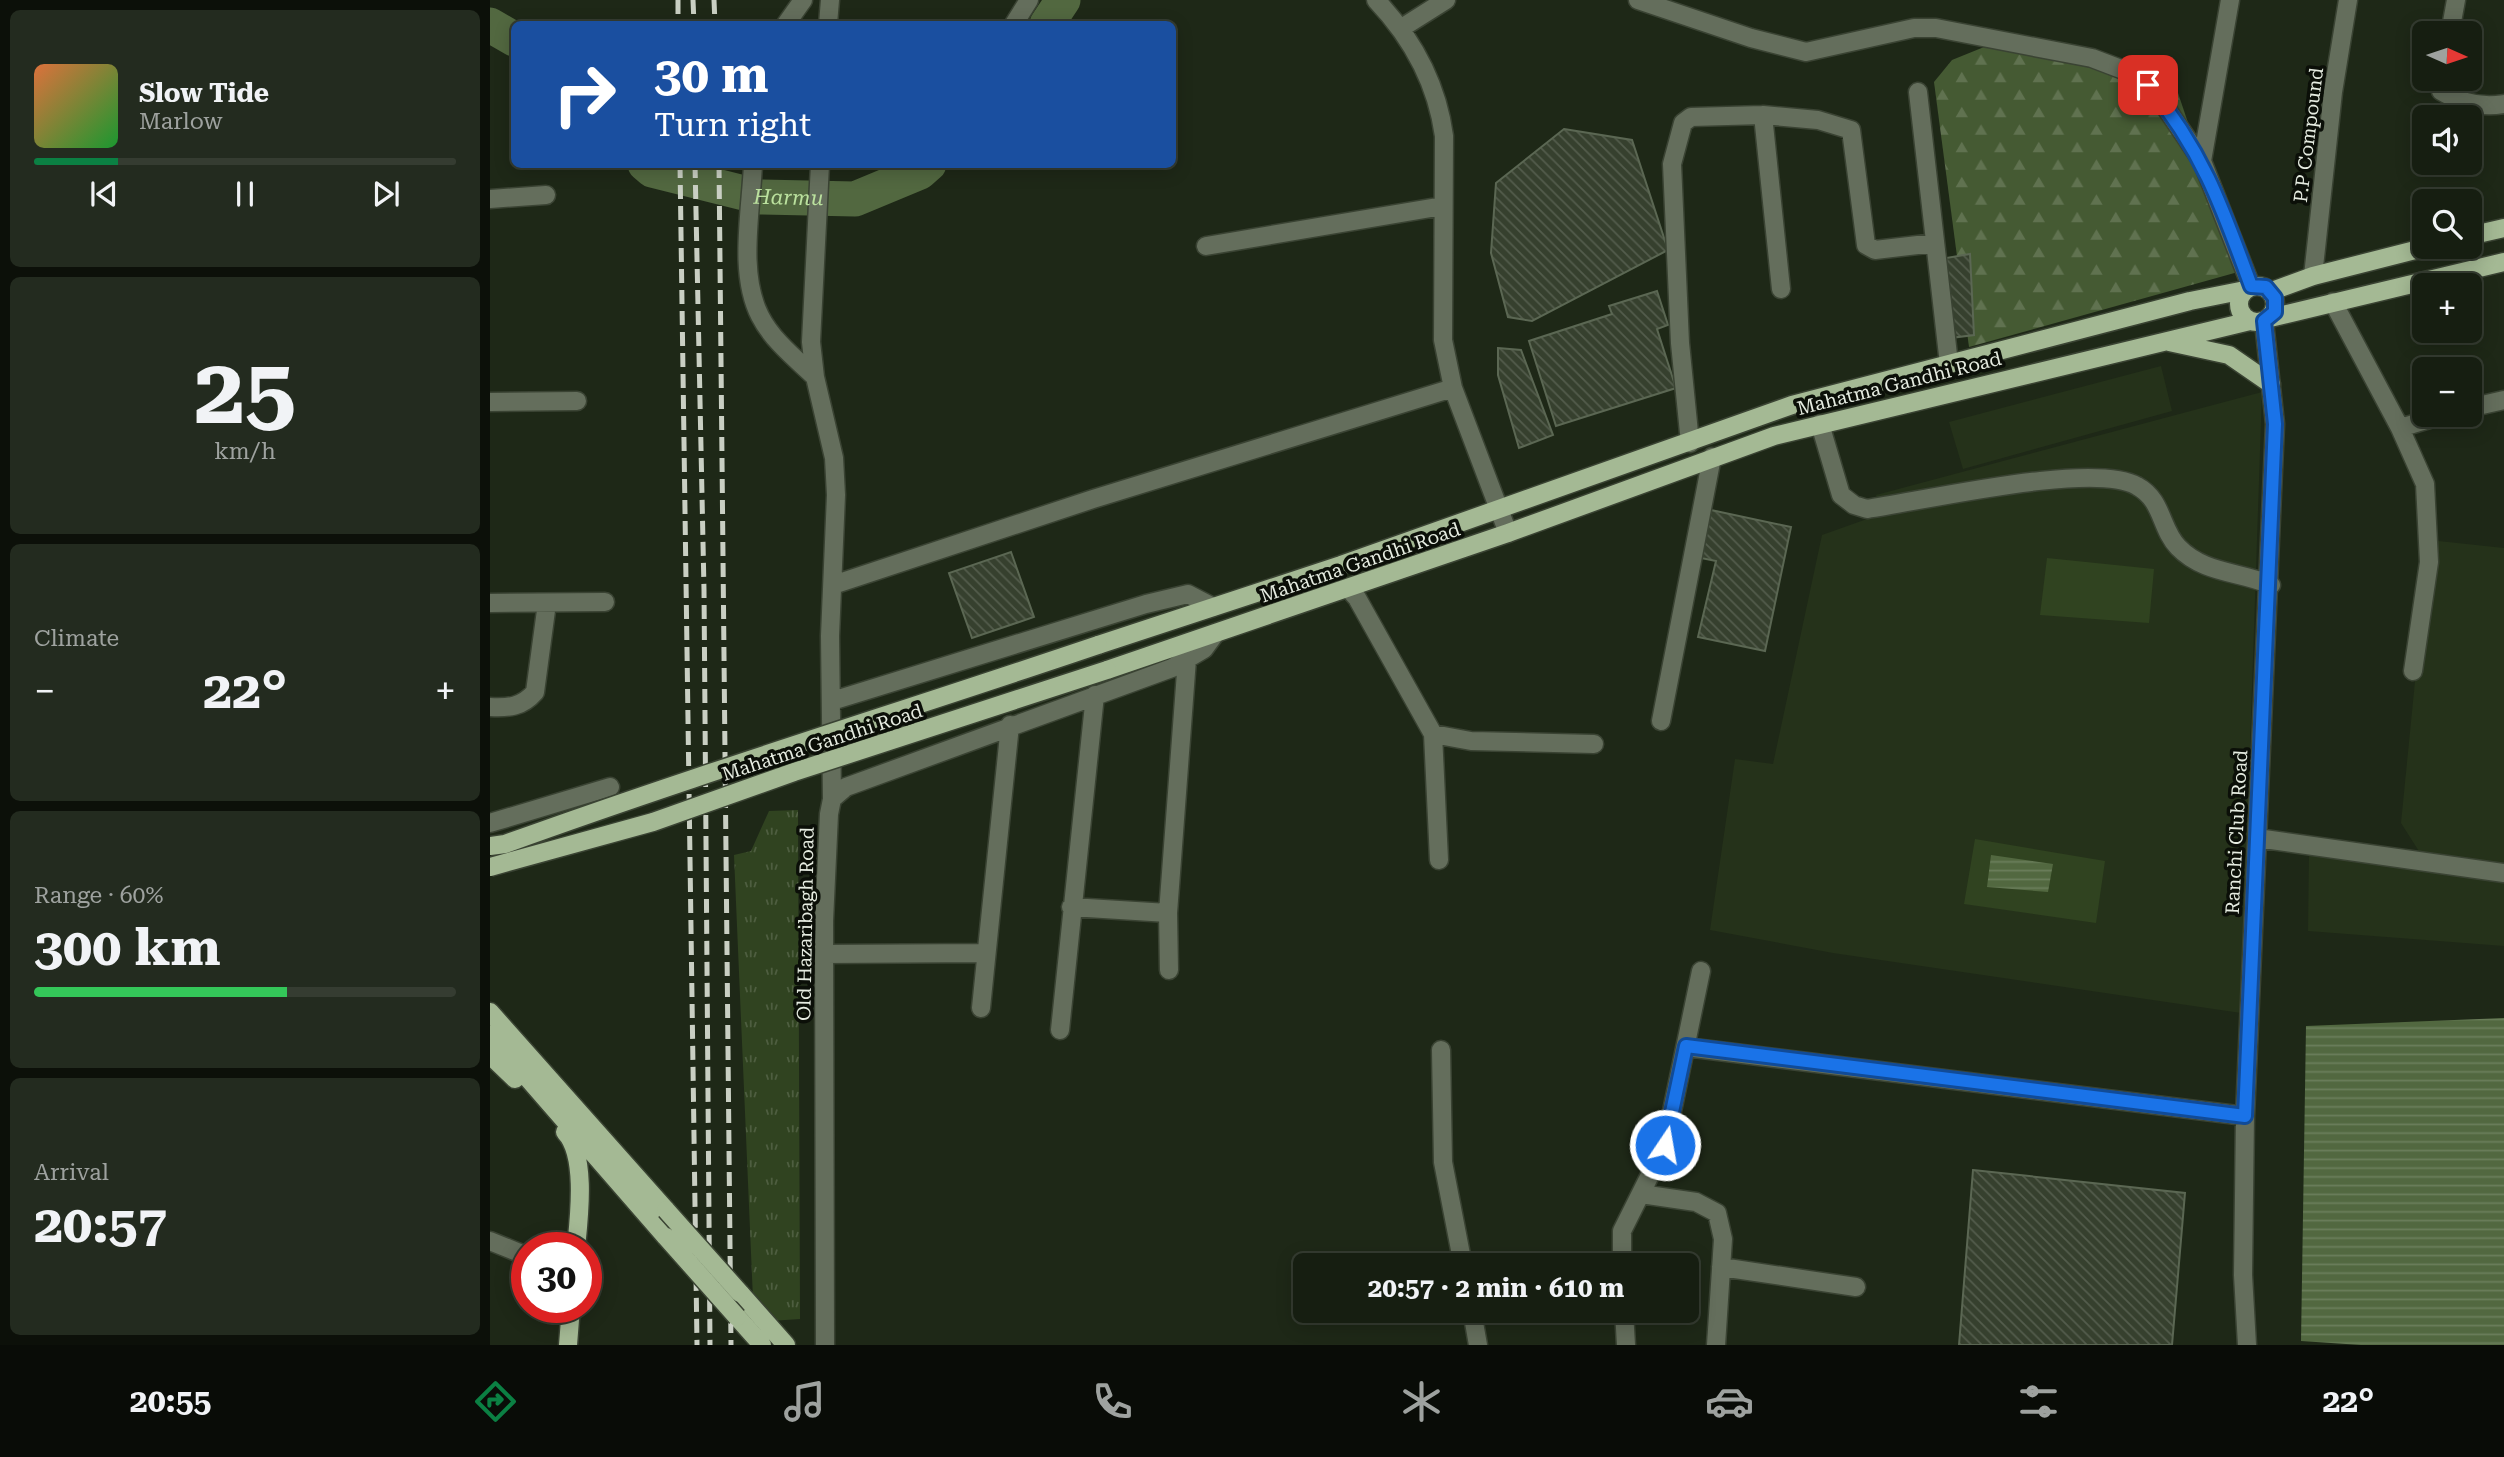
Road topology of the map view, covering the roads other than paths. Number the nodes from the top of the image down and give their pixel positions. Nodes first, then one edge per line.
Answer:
1 (803, 0) edge
2 (830, 0) edge
3 (1029, 0) edge
4 (1376, 0) edge
5 (1446, 0) edge
6 (1638, 0) edge
7 (2230, 0) edge
8 (2348, 0) edge
9 (2456, 0) edge
10 (788, 21) edge
11 (828, 21) edge
12 (1016, 21) edge
13 (2452, 21) edge
14 (1400, 29) junction
15 (2443, 91) edge
16 (1918, 92) dead end
17 (2504, 104) edge
18 (1763, 115) junction
19 (2202, 161) junction
20 (753, 168) edge
21 (820, 168) edge
22 (546, 195) dead end
23 (490, 199) edge
24 (1443, 206) junction
25 (2504, 228) edge
26 (2482, 233) edge
27 (1935, 243) junction
28 (1206, 246) dead end
29 (2412, 251) edge
30 (2504, 262) edge
31 (2313, 276) junction
32 (2248, 288) junction
33 (1782, 289) dead end
34 (2272, 291) junction
35 (2333, 302) junction
36 (2261, 320) junction
37 (2161, 341) junction
38 (1949, 364) junction
39 (815, 377) junction
40 (2271, 384) junction
41 (1453, 388) junction
42 (2504, 400) edge
43 (577, 401) dead end
44 (490, 402) edge
45 (2482, 405) edge
46 (1820, 424) junction
47 (2412, 424) edge
48 (2400, 428) junction
49 (1690, 443) junction
50 (1712, 457) junction
51 (1497, 510) junction
52 (1508, 533) junction
53 (833, 585) junction
54 (2270, 585) junction
55 (1349, 589) junction
56 (604, 602) dead end
57 (490, 603) edge
58 (547, 603) junction
59 (1213, 607) junction
60 (1215, 634) junction
61 (1187, 659) junction
62 (2413, 671) dead end
63 (1095, 695) junction
64 (832, 701) junction
65 (490, 707) edge
66 (1661, 721) dead end
67 (1010, 725) junction
68 (1433, 734) junction
69 (1594, 744) dead end
70 (610, 787) dead end
71 (832, 799) junction
72 (490, 823) edge
73 (2257, 838) junction
74 (490, 846) edge
75 (1439, 860) dead end
76 (490, 867) edge
77 (2504, 873) edge
78 (1072, 907) junction
79 (1168, 913) junction
80 (986, 953) junction
81 (824, 954) junction
82 (1169, 970) dead end
83 (1701, 971) dead end
84 (981, 1007) dead end
85 (490, 1012) edge
86 (1060, 1030) dead end
87 (490, 1035) edge
88 (1686, 1046) junction
89 (1441, 1050) dead end
90 (490, 1055) edge
91 (2245, 1116) junction
92 (1641, 1194) junction
93 (577, 1232) edge
94 (490, 1241) edge
95 (511, 1250) edge
96 (1461, 1253) edge
97 (1622, 1253) edge
98 (1721, 1267) junction
99 (1856, 1287) dead end
100 (570, 1323) edge
101 (1474, 1323) edge
102 (1625, 1323) edge
103 (568, 1345) edge
104 (762, 1345) edge
105 (786, 1345) edge
106 (825, 1345) edge
107 (1478, 1345) edge
108 (1626, 1345) edge
109 (1716, 1345) edge
110 (2247, 1345) edge

1 - 10 street
2 - 11 street
3 - 12 street
4 - 14 street
5 - 14 street
6 - 19 street
7 - 19 street
8 - 31 street, P.P Compound
9 - 13 street
14 - 24 street
15 - 17 street
16 - 27 street
18 - 27 street
18 - 33 street
18 - 49 street
19 - 32 street
20 - 39 street
21 - 39 street, Old Hazaribagh Road
22 - 23 street
24 - 28 street
24 - 41 street
25 - 26 main road
27 - 38 street
29 - 31 main road
30 - 35 main road, Mahatma Gandhi Road
31 - 34 main road
32 - 34 main road
32 - 36 main road
32 - 38 main road, Mahatma Gandhi Road
34 - 36 main road
35 - 36 main road, Mahatma Gandhi Road
35 - 48 street
36 - 37 main road, Mahatma Gandhi Road
36 - 40 street, Ranchi Club Road
37 - 40 main road
37 - 46 main road, Mahatma Gandhi Road
38 - 49 main road, Mahatma Gandhi Road
39 - 53 street, Old Hazaribagh Road
40 - 54 street, Ranchi Club Road
41 - 51 street
41 - 53 street
42 - 45 street
43 - 44 street
46 - 50 main road, Mahatma Gandhi Road
46 - 54 street
47 - 48 street
48 - 62 street
49 - 51 main road, Mahatma Gandhi Road
50 - 52 main road, Mahatma Gandhi Road
50 - 66 street
51 - 52 street
51 - 59 main road, Mahatma Gandhi Road
52 - 55 main road, Mahatma Gandhi Road
53 - 64 street, Old Hazaribagh Road
54 - 73 street, Ranchi Club Road
55 - 60 main road, Mahatma Gandhi Road
55 - 68 street
56 - 58 street
57 - 58 street
58 - 65 street
59 - 64 street
59 - 74 main road, Mahatma Gandhi Road, bridge
60 - 61 street
60 - 76 main road, Mahatma Gandhi Road, bridge
61 - 63 street
61 - 79 street
63 - 67 street
63 - 78 street
64 - 71 street, Old Hazaribagh Road
67 - 71 street
67 - 80 street
68 - 69 street
68 - 75 street
70 - 72 street
71 - 81 street, Old Hazaribagh Road
73 - 77 street
73 - 91 street, Ranchi Club Road
78 - 79 street
78 - 86 street
79 - 82 street
80 - 81 street
80 - 84 street
81 - 106 street, Old Hazaribagh Road
83 - 88 street
85 - 105 main road, bridge
87 - 104 main road, bridge
88 - 91 street
88 - 92 street
89 - 96 street
90 - 93 main road
91 - 110 street, Ranchi Club Road
92 - 97 street
92 - 98 street
94 - 95 street
98 - 99 street
98 - 109 street
100 - 103 main road
101 - 107 street
102 - 108 street

